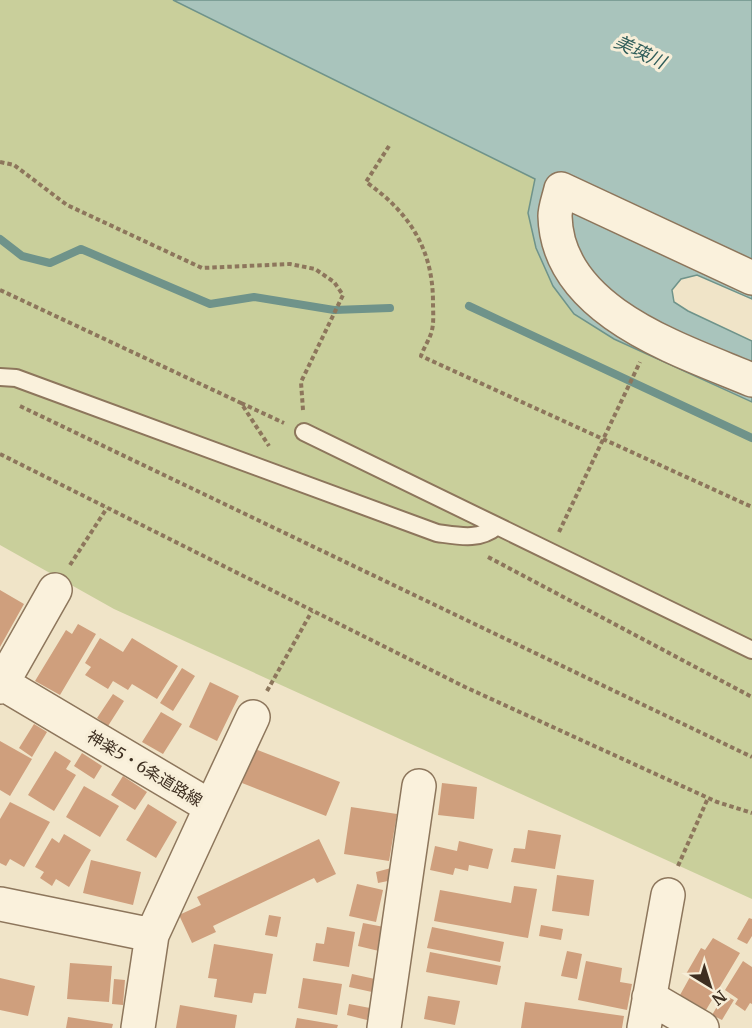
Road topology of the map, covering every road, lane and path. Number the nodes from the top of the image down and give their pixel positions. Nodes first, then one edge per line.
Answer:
1 (389, 146) dead end
2 (0, 162) edge
3 (752, 278) edge
4 (0, 290) edge
5 (638, 366) dead end
6 (0, 377) edge
7 (752, 380) edge
8 (12, 402) dead end
9 (241, 403) junction
10 (304, 432) junction
11 (604, 437) junction
12 (0, 454) edge
13 (292, 480) junction
14 (752, 507) edge
15 (107, 508) junction
16 (497, 526) junction
17 (469, 537) junction
18 (550, 551) junction
19 (72, 562) dead end
20 (55, 590) dead end
21 (312, 610) junction
22 (752, 650) edge
23 (280, 664) dead end
24 (1, 684) edge
25 (752, 697) edge
26 (253, 717) dead end
27 (752, 757) edge
28 (419, 786) dead end
29 (708, 798) junction
30 (211, 807) junction
31 (752, 813) edge
32 (684, 847) dead end
33 (668, 894) dead end
34 (0, 904) edge
35 (152, 935) junction
36 (646, 1013) edge
37 (138, 1028) edge
38 (384, 1028) edge
39 (702, 1028) edge

1 - 11 path
2 - 10 path
3 - 7 street
4 - 9 path
5 - 11 path
6 - 13 lane
8 - 27 path
9 - 10 path
9 - 13 path
10 - 16 lane
11 - 14 path
11 - 18 path
12 - 15 path
13 - 17 lane
15 - 19 path
15 - 21 path
16 - 17 lane
16 - 18 lane
17 - 25 path
18 - 22 lane
20 - 24 street
21 - 23 path
21 - 29 path
24 - 30 street, 神楽5・6条道路線
26 - 30 street
28 - 38 street
29 - 31 path
29 - 32 path
30 - 35 street, 神楽5・6条道路線
33 - 36 street
34 - 35 street
35 - 37 street, 神楽5・6条道路線
36 - 39 street

